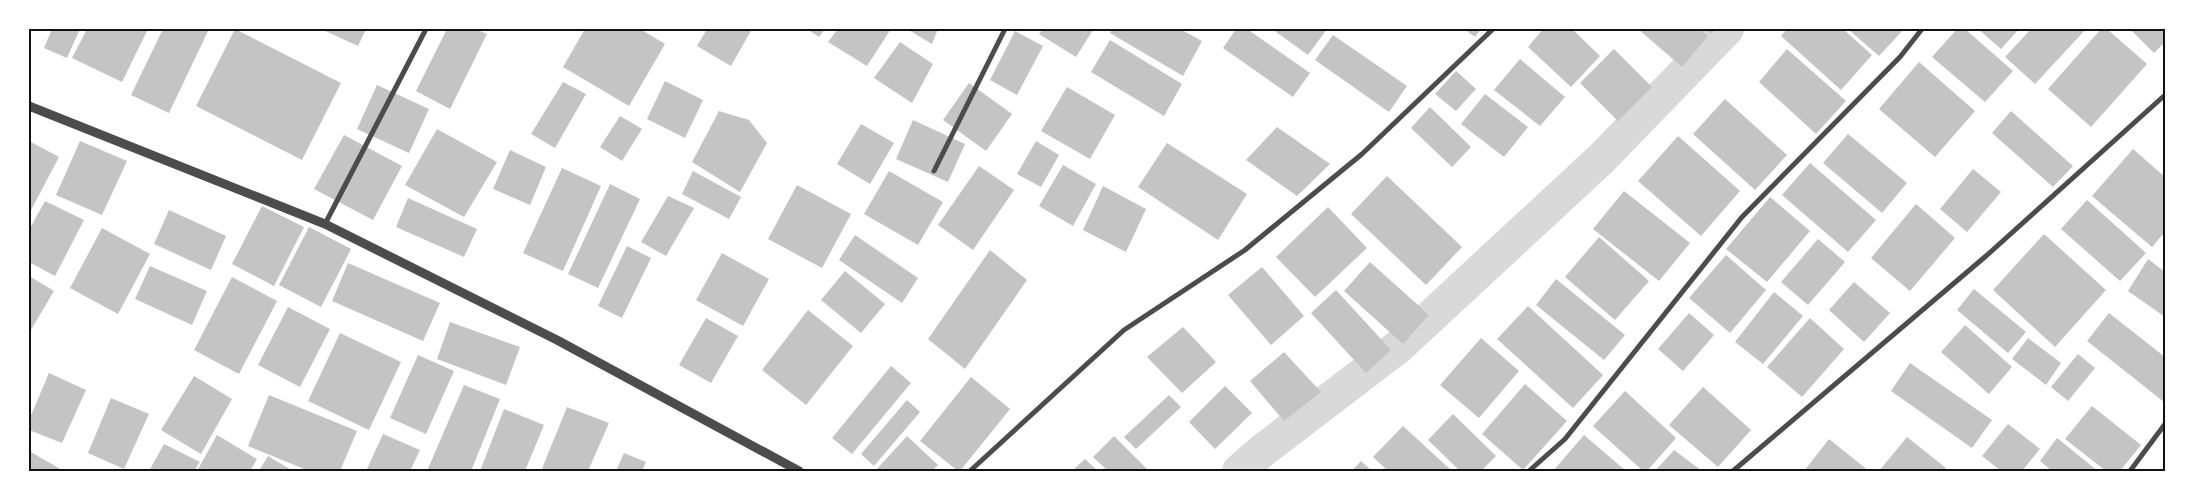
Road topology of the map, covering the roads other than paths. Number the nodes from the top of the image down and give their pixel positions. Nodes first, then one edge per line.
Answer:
1 (426, 29) edge
2 (1005, 29) edge
3 (1493, 29) edge
4 (1922, 29) edge
5 (2165, 95) edge
6 (29, 106) edge
7 (934, 171) dead end
8 (325, 224) junction
9 (2165, 424) edge
10 (799, 471) edge
11 (970, 471) edge
12 (1529, 471) edge
13 (1733, 471) edge
14 (2130, 471) edge

1 - 8 street
2 - 7 street
3 - 11 street
4 - 12 street
5 - 13 street
6 - 8 street
8 - 10 street
9 - 14 street

